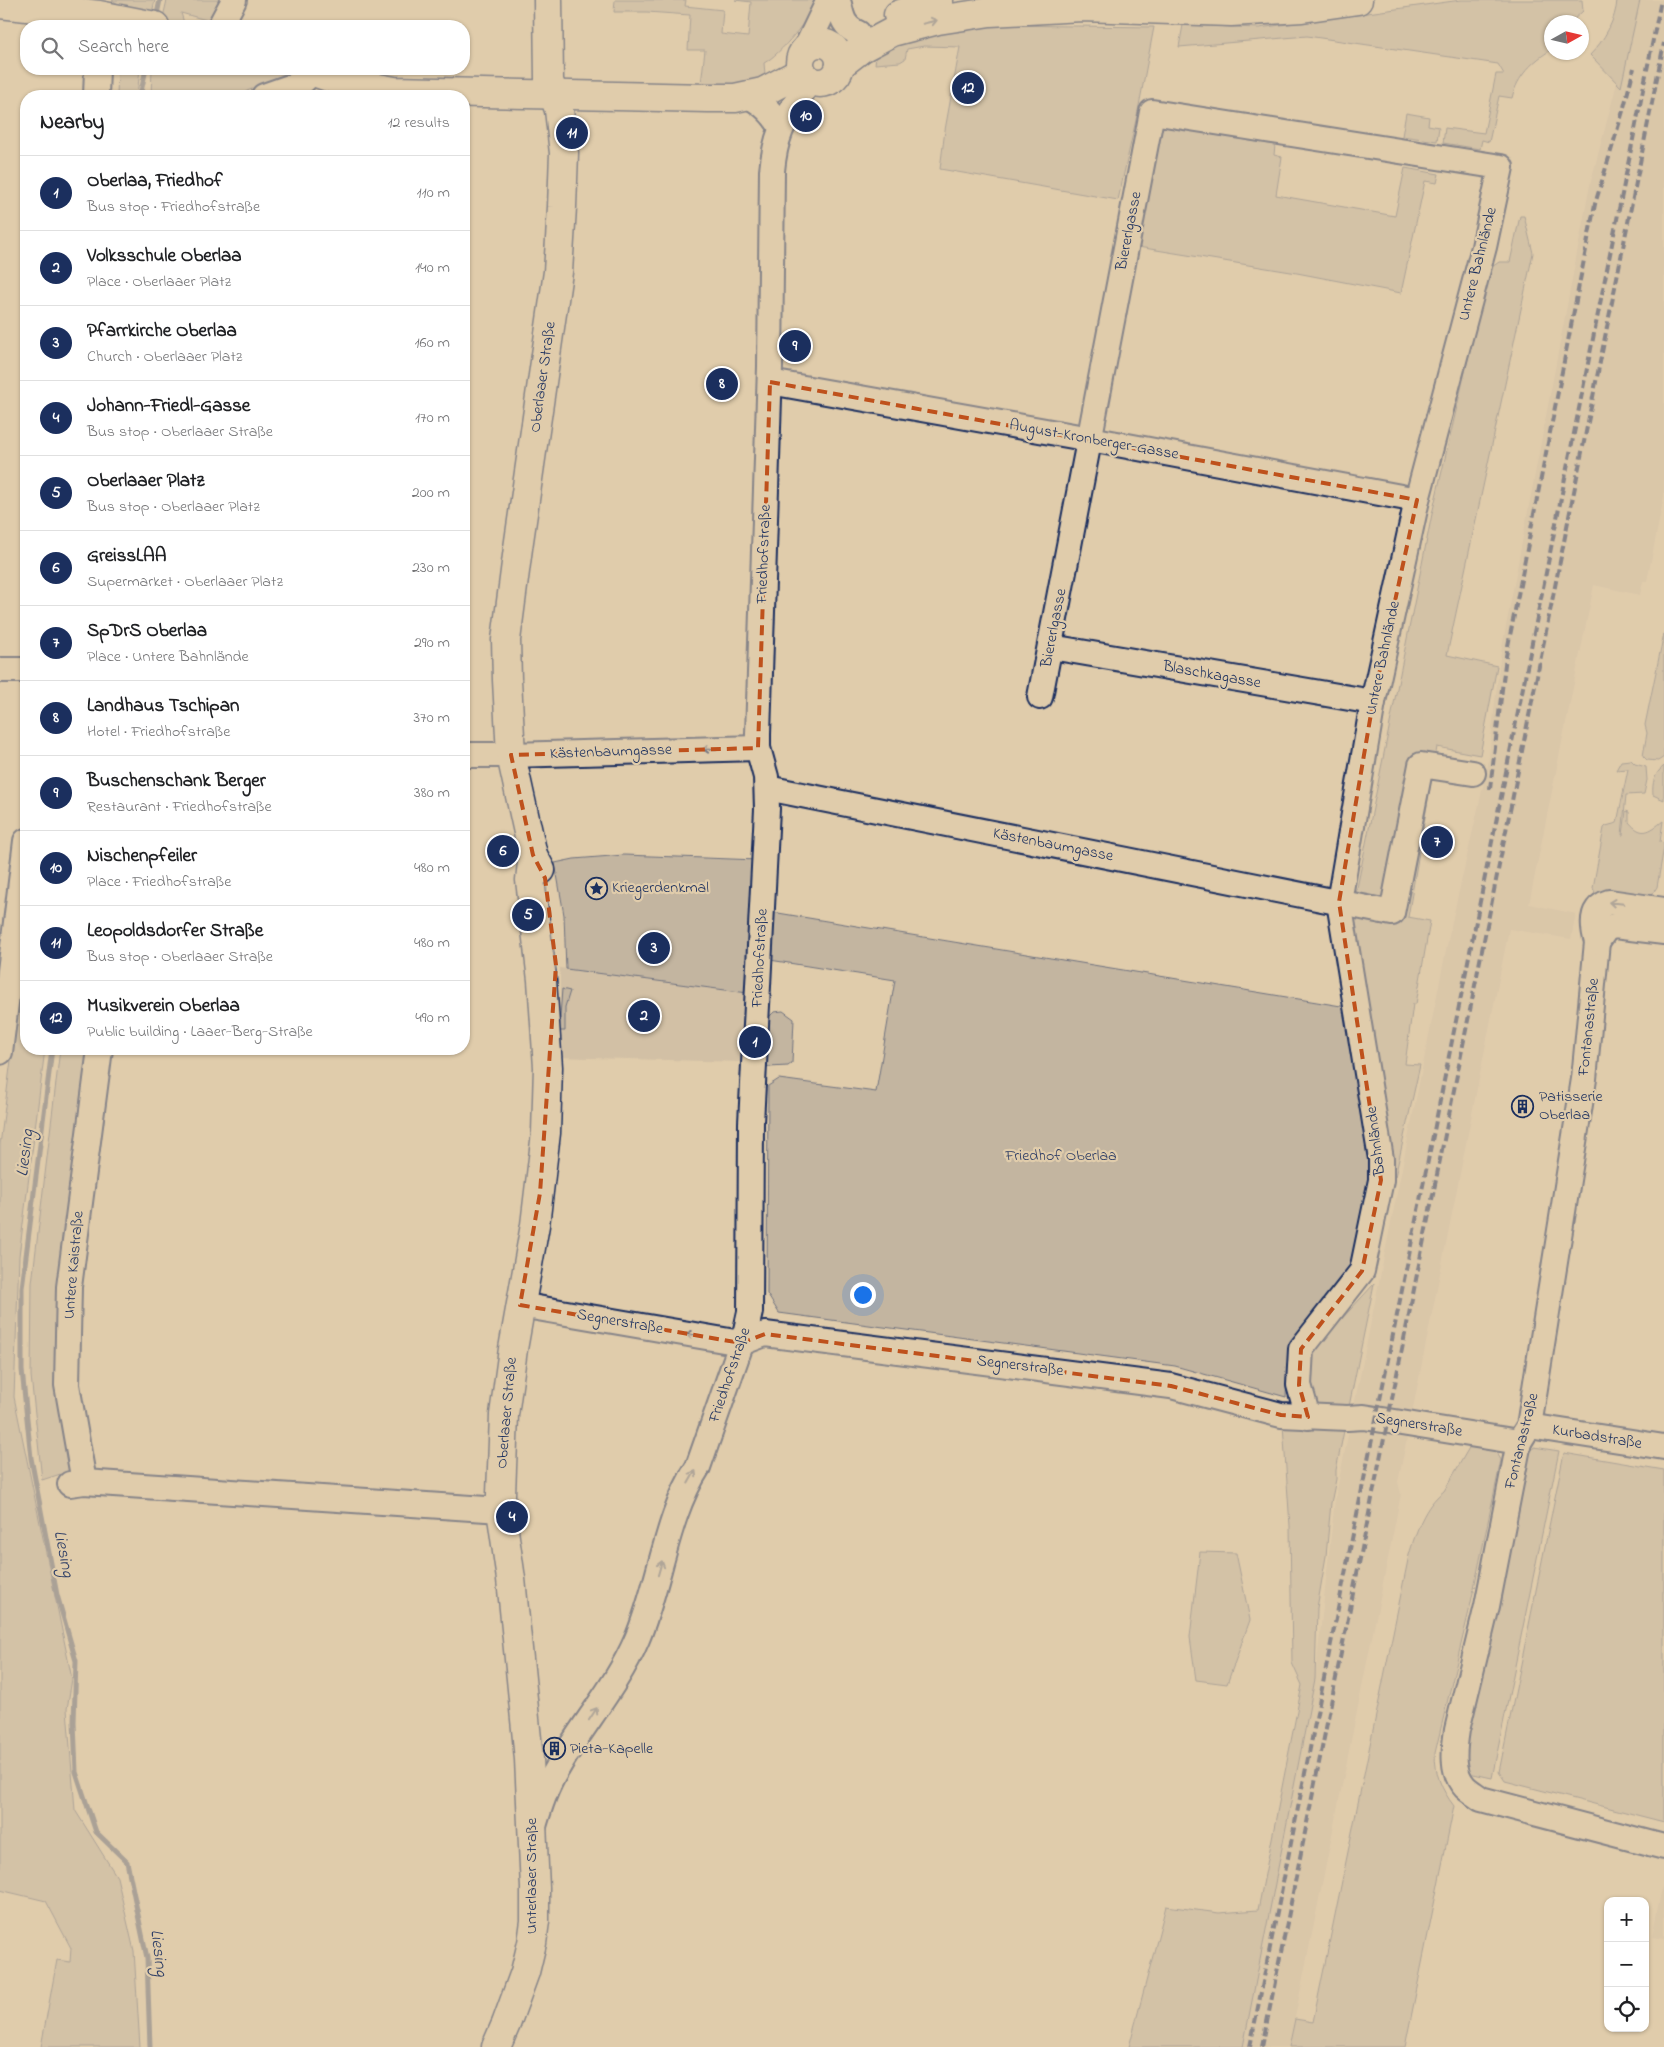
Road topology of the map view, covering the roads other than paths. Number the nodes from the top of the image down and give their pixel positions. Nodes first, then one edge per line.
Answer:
1 (234, 0) edge
2 (548, 0) edge
3 (939, 0) edge
4 (1358, 0) edge
5 (836, 1) edge
6 (0, 4) edge
7 (100, 14) edge
8 (128, 20) edge
9 (223, 20) edge
10 (858, 33) junction
11 (819, 59) junction
12 (97, 75) edge
13 (306, 75) edge
14 (323, 75) edge
15 (96, 90) edge
16 (281, 90) edge
17 (389, 90) edge
18 (470, 93) edge
19 (554, 96) junction
20 (749, 96) junction
21 (781, 127) junction
22 (1501, 167) joint
23 (770, 382) junction
24 (1090, 438) junction
25 (1417, 500) junction
26 (1050, 648) junction
27 (0, 670) edge
28 (20, 670) edge
29 (1040, 697) dead end
30 (1373, 702) junction
31 (758, 748) junction
32 (470, 755) edge
33 (511, 755) junction
34 (1473, 773) dead end
35 (767, 788) junction
36 (20, 890) edge
37 (1339, 902) junction
38 (1662, 916) edge
39 (0, 1052) edge
40 (99, 1055) edge
41 (520, 1305) junction
42 (741, 1344) junction
43 (1308, 1417) junction
44 (1524, 1434) junction
45 (1664, 1447) edge
46 (501, 1510) junction
47 (529, 1759) junction
48 (556, 1770) junction
49 (533, 1829) junction
50 (1664, 1847) edge
51 (496, 2047) edge

1 - 9 street
2 - 19 main road, Oberlaaer Straße
3 - 10 main road
11 -> 4 main road
5 - 10 street
5 - 11 street, Friedhofstraße
6 - 7 main road
7 - 8 main road
10 - 11 main road
11 - 20 main road
11 - 21 street, Friedhofstraße
12 - 15 street
13 - 16 street
14 - 17 main road
18 - 19 main road
19 - 20 main road
19 - 33 main road, Oberlaaer Straße
20 - 21 street
21 - 23 street, Friedhofstraße
22 - 24 street, Biererlgasse
22 - 25 street, Untere Bahnlände
23 - 24 street, August-Kronberger-Gasse
23 - 31 street, Friedhofstraße
24 - 25 street, August-Kronberger-Gasse
24 - 26 street, Biererlgasse
25 - 30 street, Untere Bahnlände
26 - 29 street, Biererlgasse
26 - 30 street, Blaschkagasse
27 - 28 street
30 - 37 street, Untere Bahnlände
31 -> 33 street, Kästenbaumgasse
31 - 35 street, Friedhofstraße
32 - 33 street, Kästenbaumgasse
33 - 41 main road, Oberlaaer Straße
34 - 37 street
35 - 37 street, Kästenbaumgasse
35 - 42 street, Friedhofstraße
36 - 39 street
37 - 43 street, Bahnlände
38 - 44 street, Fontanastraße
40 - 46 street, Untere Kaistraße
42 -> 41 street, Segnerstraße
41 - 46 main road, Oberlaaer Straße
42 - 43 street, Segnerstraße
48 -> 42 street, Friedhofstraße
43 - 44 street, Segnerstraße
44 - 45 street, Kurbadstraße
44 - 50 street, Fontanastraße
46 - 47 main road, Oberlaaer Straße
47 - 48 street
47 - 49 main road, Unterlaaer Straße
48 - 49 street, Friedhofstraße
49 - 51 main road, Unterlaaer Straße

